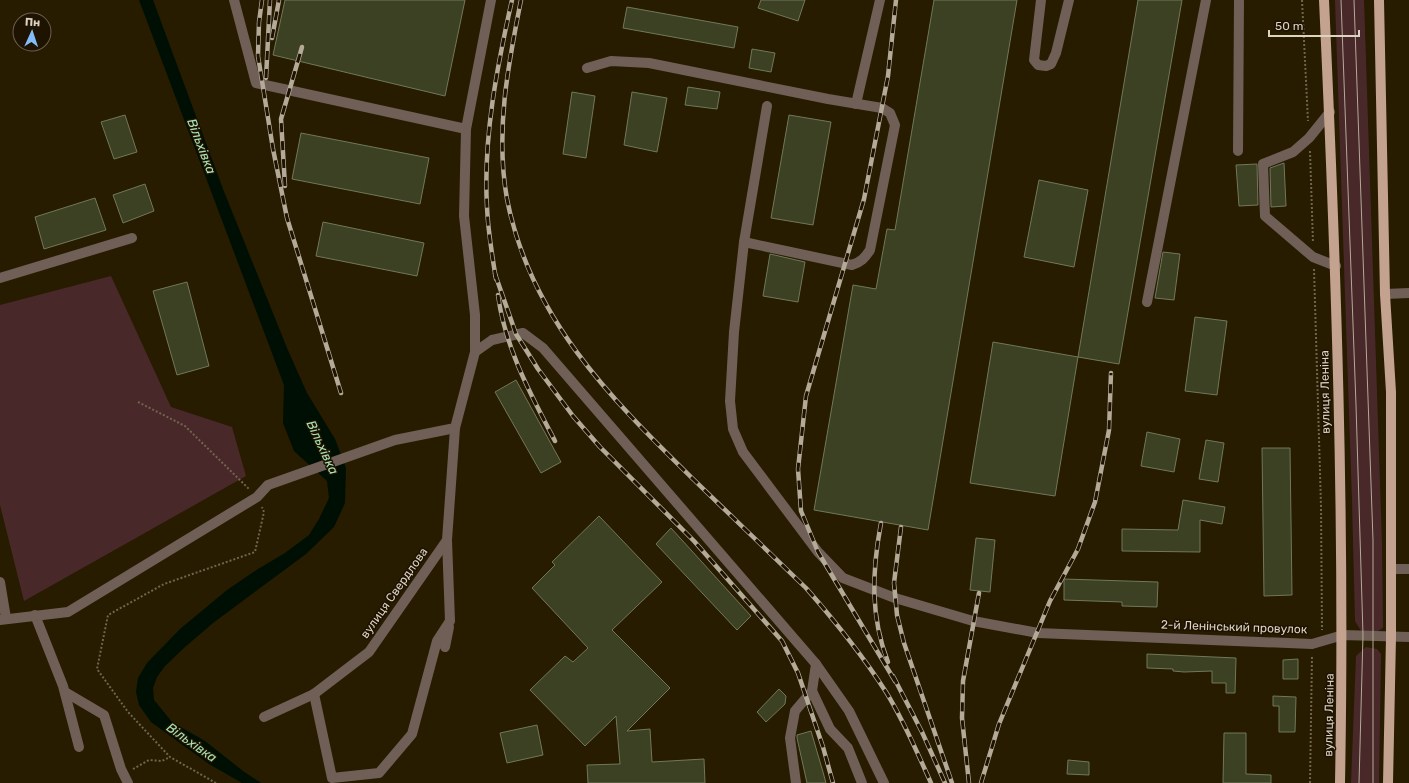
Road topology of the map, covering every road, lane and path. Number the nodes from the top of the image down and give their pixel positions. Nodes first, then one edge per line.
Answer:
1 (234, 0) edge
2 (492, 0) edge
3 (880, 0) edge
4 (1041, 0) edge
5 (1069, 0) edge
6 (1206, 0) edge
7 (1239, 0) edge
8 (1243, 0) edge
9 (1302, 0) edge
10 (1324, 0) edge
11 (1379, 0) edge
12 (587, 68) dead end
13 (856, 104) junction
14 (767, 106) dead end
15 (1330, 112) junction
16 (466, 129) junction
17 (1309, 138) junction
18 (1238, 151) dead end
19 (132, 238) dead end
20 (744, 242) junction
21 (1313, 257) junction
22 (1336, 266) junction
23 (0, 278) edge
24 (1409, 293) edge
25 (1385, 294) junction
26 (1147, 302) dead end
27 (475, 352) junction
28 (138, 402) dead end
29 (455, 428) junction
30 (257, 497) junction
31 (447, 540) junction
32 (1391, 569) junction
33 (1409, 569) edge
34 (0, 582) edge
35 (35, 615) junction
36 (3, 619) edge
37 (450, 622) junction
38 (1343, 635) junction
39 (1391, 637) junction
40 (1409, 637) edge
41 (1317, 642) junction
42 (445, 647) dead end
43 (816, 664) junction
44 (812, 691) junction
45 (65, 692) junction
46 (314, 694) junction
47 (264, 717) dead end
48 (79, 747) dead end
49 (170, 757) junction
50 (121, 769) junction
51 (128, 783) edge
52 (216, 783) edge
53 (796, 783) edge
54 (862, 783) edge
55 (884, 783) edge
56 (1310, 783) edge
57 (1340, 783) edge
58 (1388, 783) edge

1 - 16 street
2 - 16 street
3 - 13 street
4 - 5 street
6 - 26 street
7 - 8 street
7 - 18 street
9 - 17 path
10 - 15 main road, вулиця Леніна
11 - 25 main road
12 - 13 street
13 - 20 street
14 - 20 street, 2-й Ленінський провулок
15 - 17 street
15 - 22 main road, вулиця Леніна
16 - 27 street
17 - 21 path
17 - 21 street
19 - 23 street
20 - 41 street, 2-й Ленінський провулок
21 - 22 street
21 - 41 path
22 - 38 main road, вулиця Леніна
24 - 25 street
25 - 32 main road
27 - 29 street
27 - 43 street
28 - 30 path
29 - 30 street
29 - 31 street
30 - 35 street
30 - 49 path
31 - 37 street
31 - 46 street, вулиця Свердлова
32 - 33 street
32 - 39 main road
34 - 36 street
35 - 36 street
35 - 45 street
37 - 42 street
37 - 46 street
38 - 39 street, 2-й Ленінський провулок
38 - 41 street, 2-й Ленінський провулок
38 - 57 main road, вулиця Леніна
39 - 40 street, 2-й Ленінський провулок
39 - 58 main road
41 - 56 path
43 - 44 street
43 - 55 street
44 - 53 street
44 - 54 street
45 - 48 street
45 - 50 street
46 - 47 street, вулиця Свердлова
49 - 50 path
49 - 52 path
50 - 51 street

